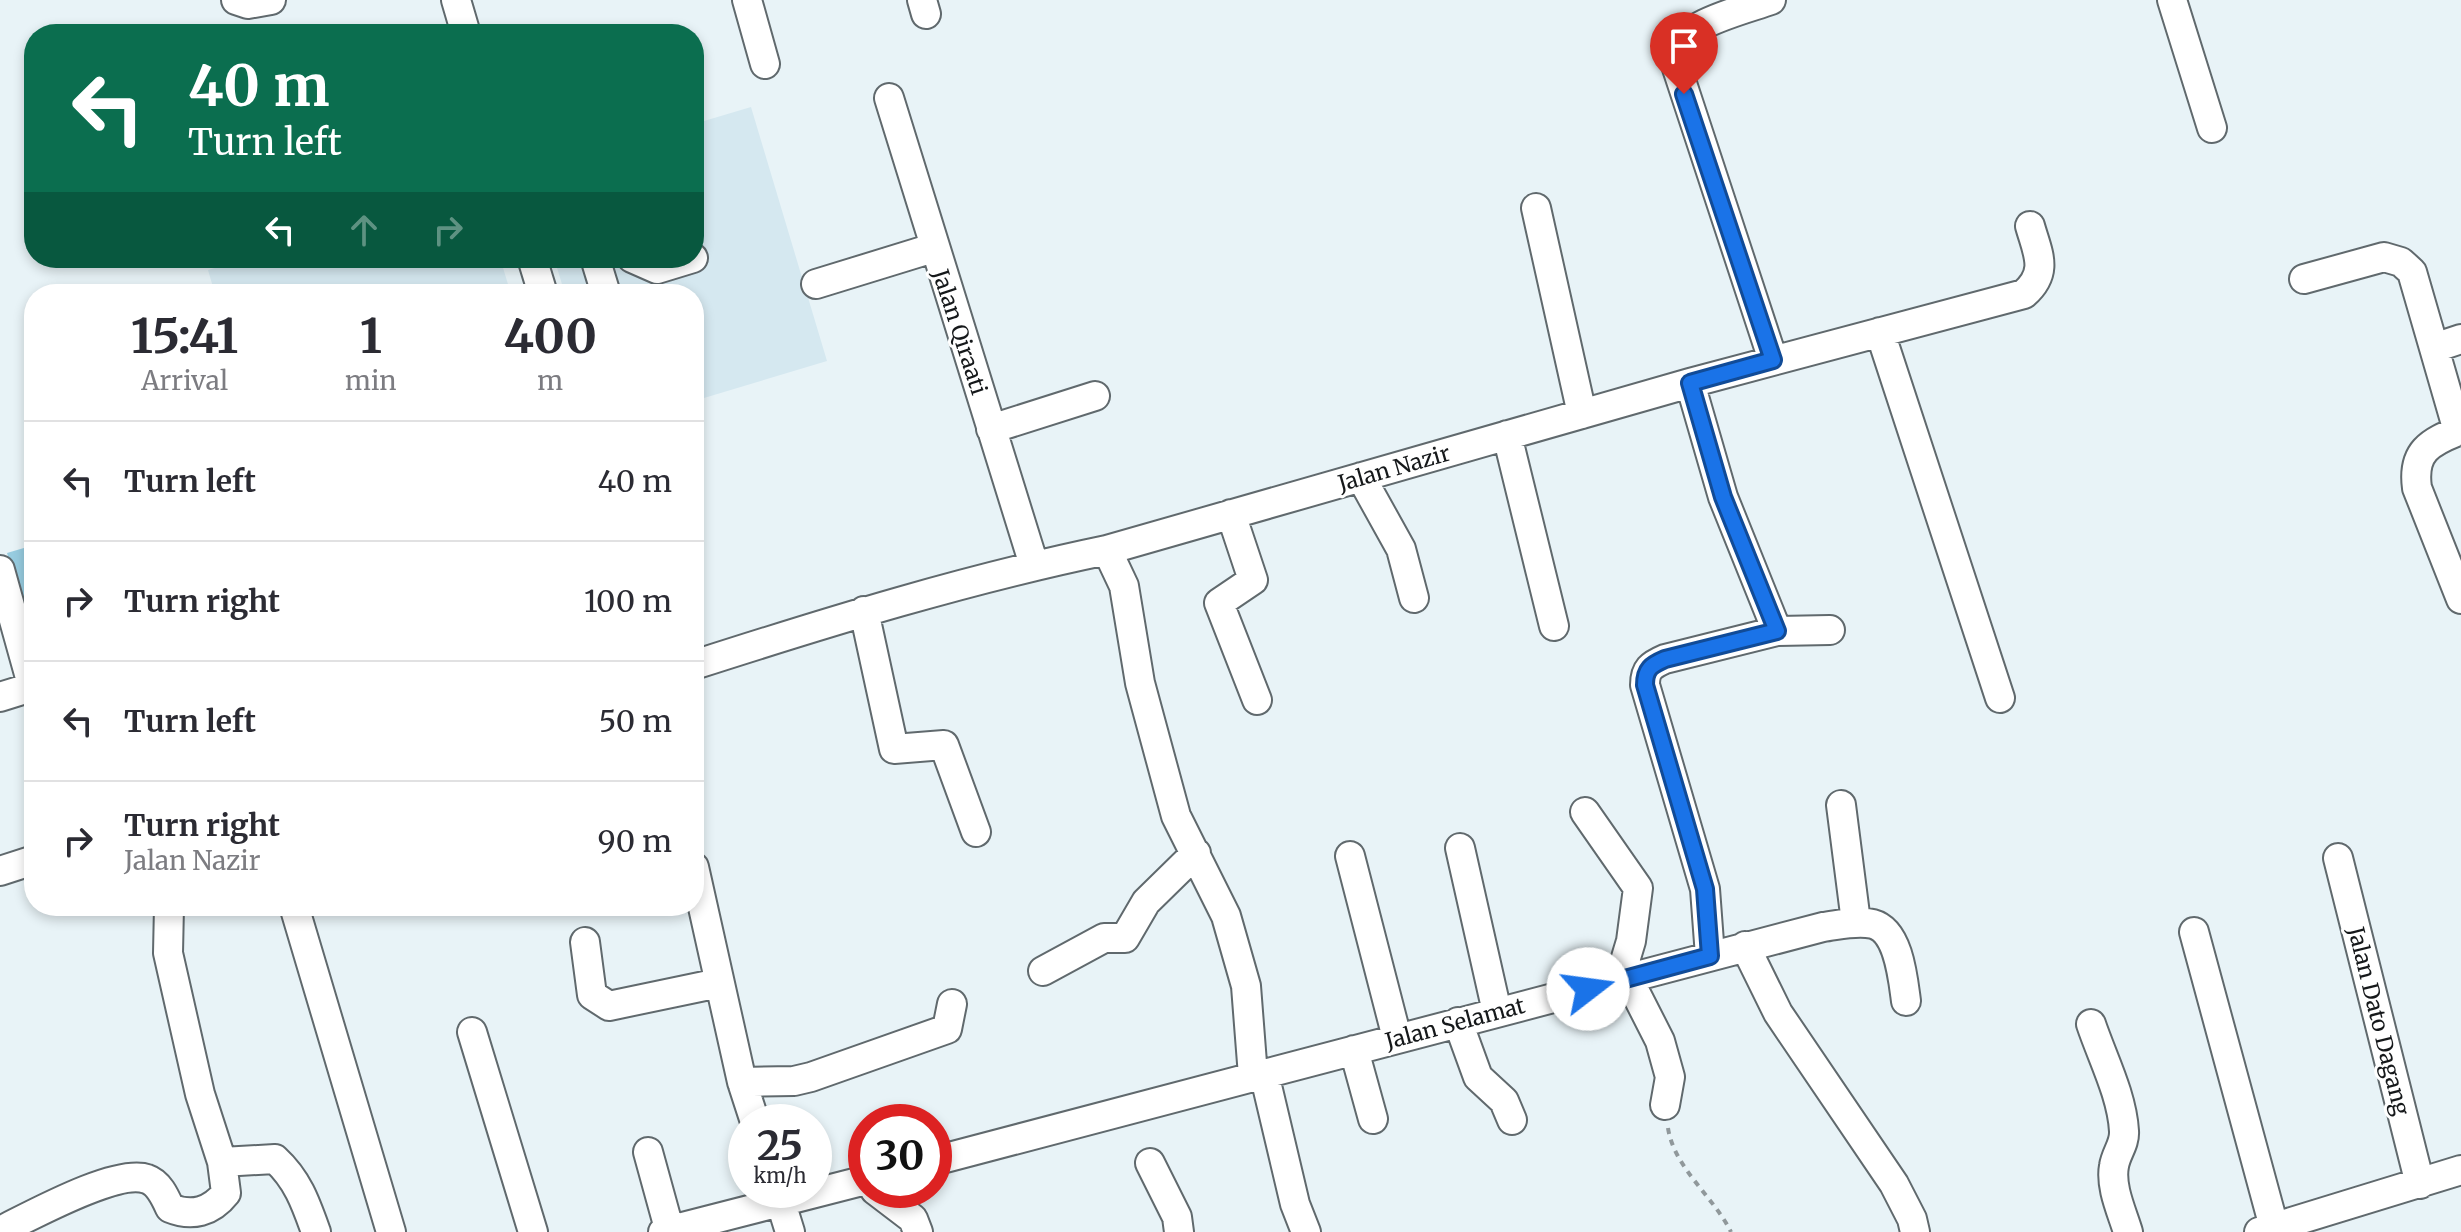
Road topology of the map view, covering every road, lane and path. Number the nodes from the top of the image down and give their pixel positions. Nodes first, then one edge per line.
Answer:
1 (236, 0) edge
2 (271, 0) edge
3 (456, 0) edge
4 (747, 0) edge
5 (1771, 0) edge
6 (2172, 0) edge
7 (463, 24) edge
8 (765, 64) dead end
9 (889, 98) dead end
10 (2212, 128) dead end
11 (1536, 208) dead end
12 (2030, 226) dead end
13 (933, 248) junction
14 (2304, 279) dead end
15 (816, 284) dead end
16 (1880, 332) junction
17 (2461, 339) edge
18 (2434, 348) junction
19 (1773, 360) junction
20 (1690, 383) junction
21 (1095, 396) dead end
22 (1582, 414) junction
23 (991, 429) junction
24 (2460, 430) edge
25 (1507, 435) junction
26 (1361, 477) junction
27 (1231, 514) junction
28 (1107, 550) junction
29 (1034, 565) junction
30 (0, 570) edge
31 (1414, 598) dead end
32 (2461, 599) edge
33 (864, 611) junction
34 (1554, 626) dead end
35 (1830, 630) dead end
36 (1777, 631) junction
37 (24, 657) edge
38 (704, 662) edge
39 (24, 692) edge
40 (0, 697) edge
41 (2000, 698) dead end
42 (1257, 700) dead end
43 (1841, 805) dead end
44 (1585, 812) dead end
45 (976, 832) dead end
46 (1460, 848) dead end
47 (1196, 853) junction
48 (1350, 856) dead end
49 (2338, 858) dead end
50 (24, 863) edge
51 (0, 871) edge
52 (704, 913) edge
53 (169, 916) edge
54 (297, 916) edge
55 (1856, 922) junction
56 (2194, 932) dead end
57 (585, 942) dead end
58 (1745, 946) junction
59 (1710, 956) junction
60 (1043, 971) dead end
61 (1624, 979) junction
62 (719, 983) junction
63 (1906, 1001) dead end
64 (952, 1004) dead end
65 (1497, 1012) junction
66 (1458, 1022) junction
67 (2091, 1024) dead end
68 (472, 1032) dead end
69 (1397, 1038) junction
70 (1354, 1050) junction
71 (1259, 1074) junction
72 (742, 1082) junction
73 (749, 1104) edge
74 (1665, 1105) joint
75 (1373, 1119) dead end
76 (1512, 1120) dead end
77 (648, 1152) dead end
78 (952, 1156) edge
79 (222, 1162) junction
80 (1150, 1163) dead end
81 (2461, 1170) edge
82 (2420, 1184) junction
83 (741, 1208) edge
84 (783, 1208) edge
85 (899, 1208) edge
86 (2266, 1230) edge
87 (0, 1231) edge
88 (668, 1231) edge
89 (316, 1232) edge
90 (391, 1232) edge
91 (533, 1232) edge
92 (790, 1232) edge
93 (918, 1232) edge
94 (1179, 1232) edge
95 (1306, 1232) edge
96 (1731, 1232) edge
97 (1915, 1232) edge
98 (2128, 1232) edge

1 - 2 street
3 - 7 street
4 - 8 street
5 - 19 street
6 - 10 street
9 - 13 street, Jalan Qiraati
11 - 22 street
12 - 16 street, Jalan Nazir
13 - 15 street
13 - 23 street, Jalan Qiraati
14 - 18 street
16 - 19 street, Jalan Nazir
16 - 41 street
17 - 18 street
18 - 24 street
19 - 20 street, Jalan Nazir
20 - 22 street, Jalan Nazir
20 - 36 street
21 - 23 street
22 - 25 street, Jalan Nazir
23 - 29 street, Jalan Qiraati
24 - 32 street
25 - 26 street, Jalan Nazir
25 - 34 street
26 - 27 street, Jalan Nazir
26 - 31 street
27 - 28 street, Jalan Nazir
27 - 42 street
28 - 29 street, Jalan Nazir
28 - 47 street
29 - 33 street, Jalan Nazir
30 - 37 street
33 - 38 street, Jalan Nazir
33 - 45 street
35 - 36 street
36 - 59 street
39 - 40 street
43 - 55 street
44 - 61 street
46 - 65 street
47 - 60 street
47 - 71 street
48 - 69 street
49 - 82 street, Jalan Dato Dagang
50 - 51 street
52 - 62 street
53 - 79 street
54 - 90 street
55 - 58 street, Jalan Selamat
55 - 63 street
56 - 86 street
57 - 62 street
58 - 59 street, Jalan Selamat
58 - 97 street
59 - 61 street, Jalan Selamat
61 - 65 street, Jalan Selamat
61 - 74 street
62 - 72 street
64 - 72 street
65 - 66 street, Jalan Selamat
66 - 69 street, Jalan Selamat
66 - 76 street
67 - 98 street
68 - 91 street
69 - 70 street, Jalan Selamat
70 - 71 street, Jalan Selamat
70 - 75 street
71 - 78 street, Jalan Selamat
71 - 95 street
72 - 73 street
74 - 96 path
77 - 88 street
79 - 87 street
79 - 89 street
80 - 94 street
81 - 82 street
82 - 86 street
83 - 88 street
84 - 92 street
85 - 93 street

